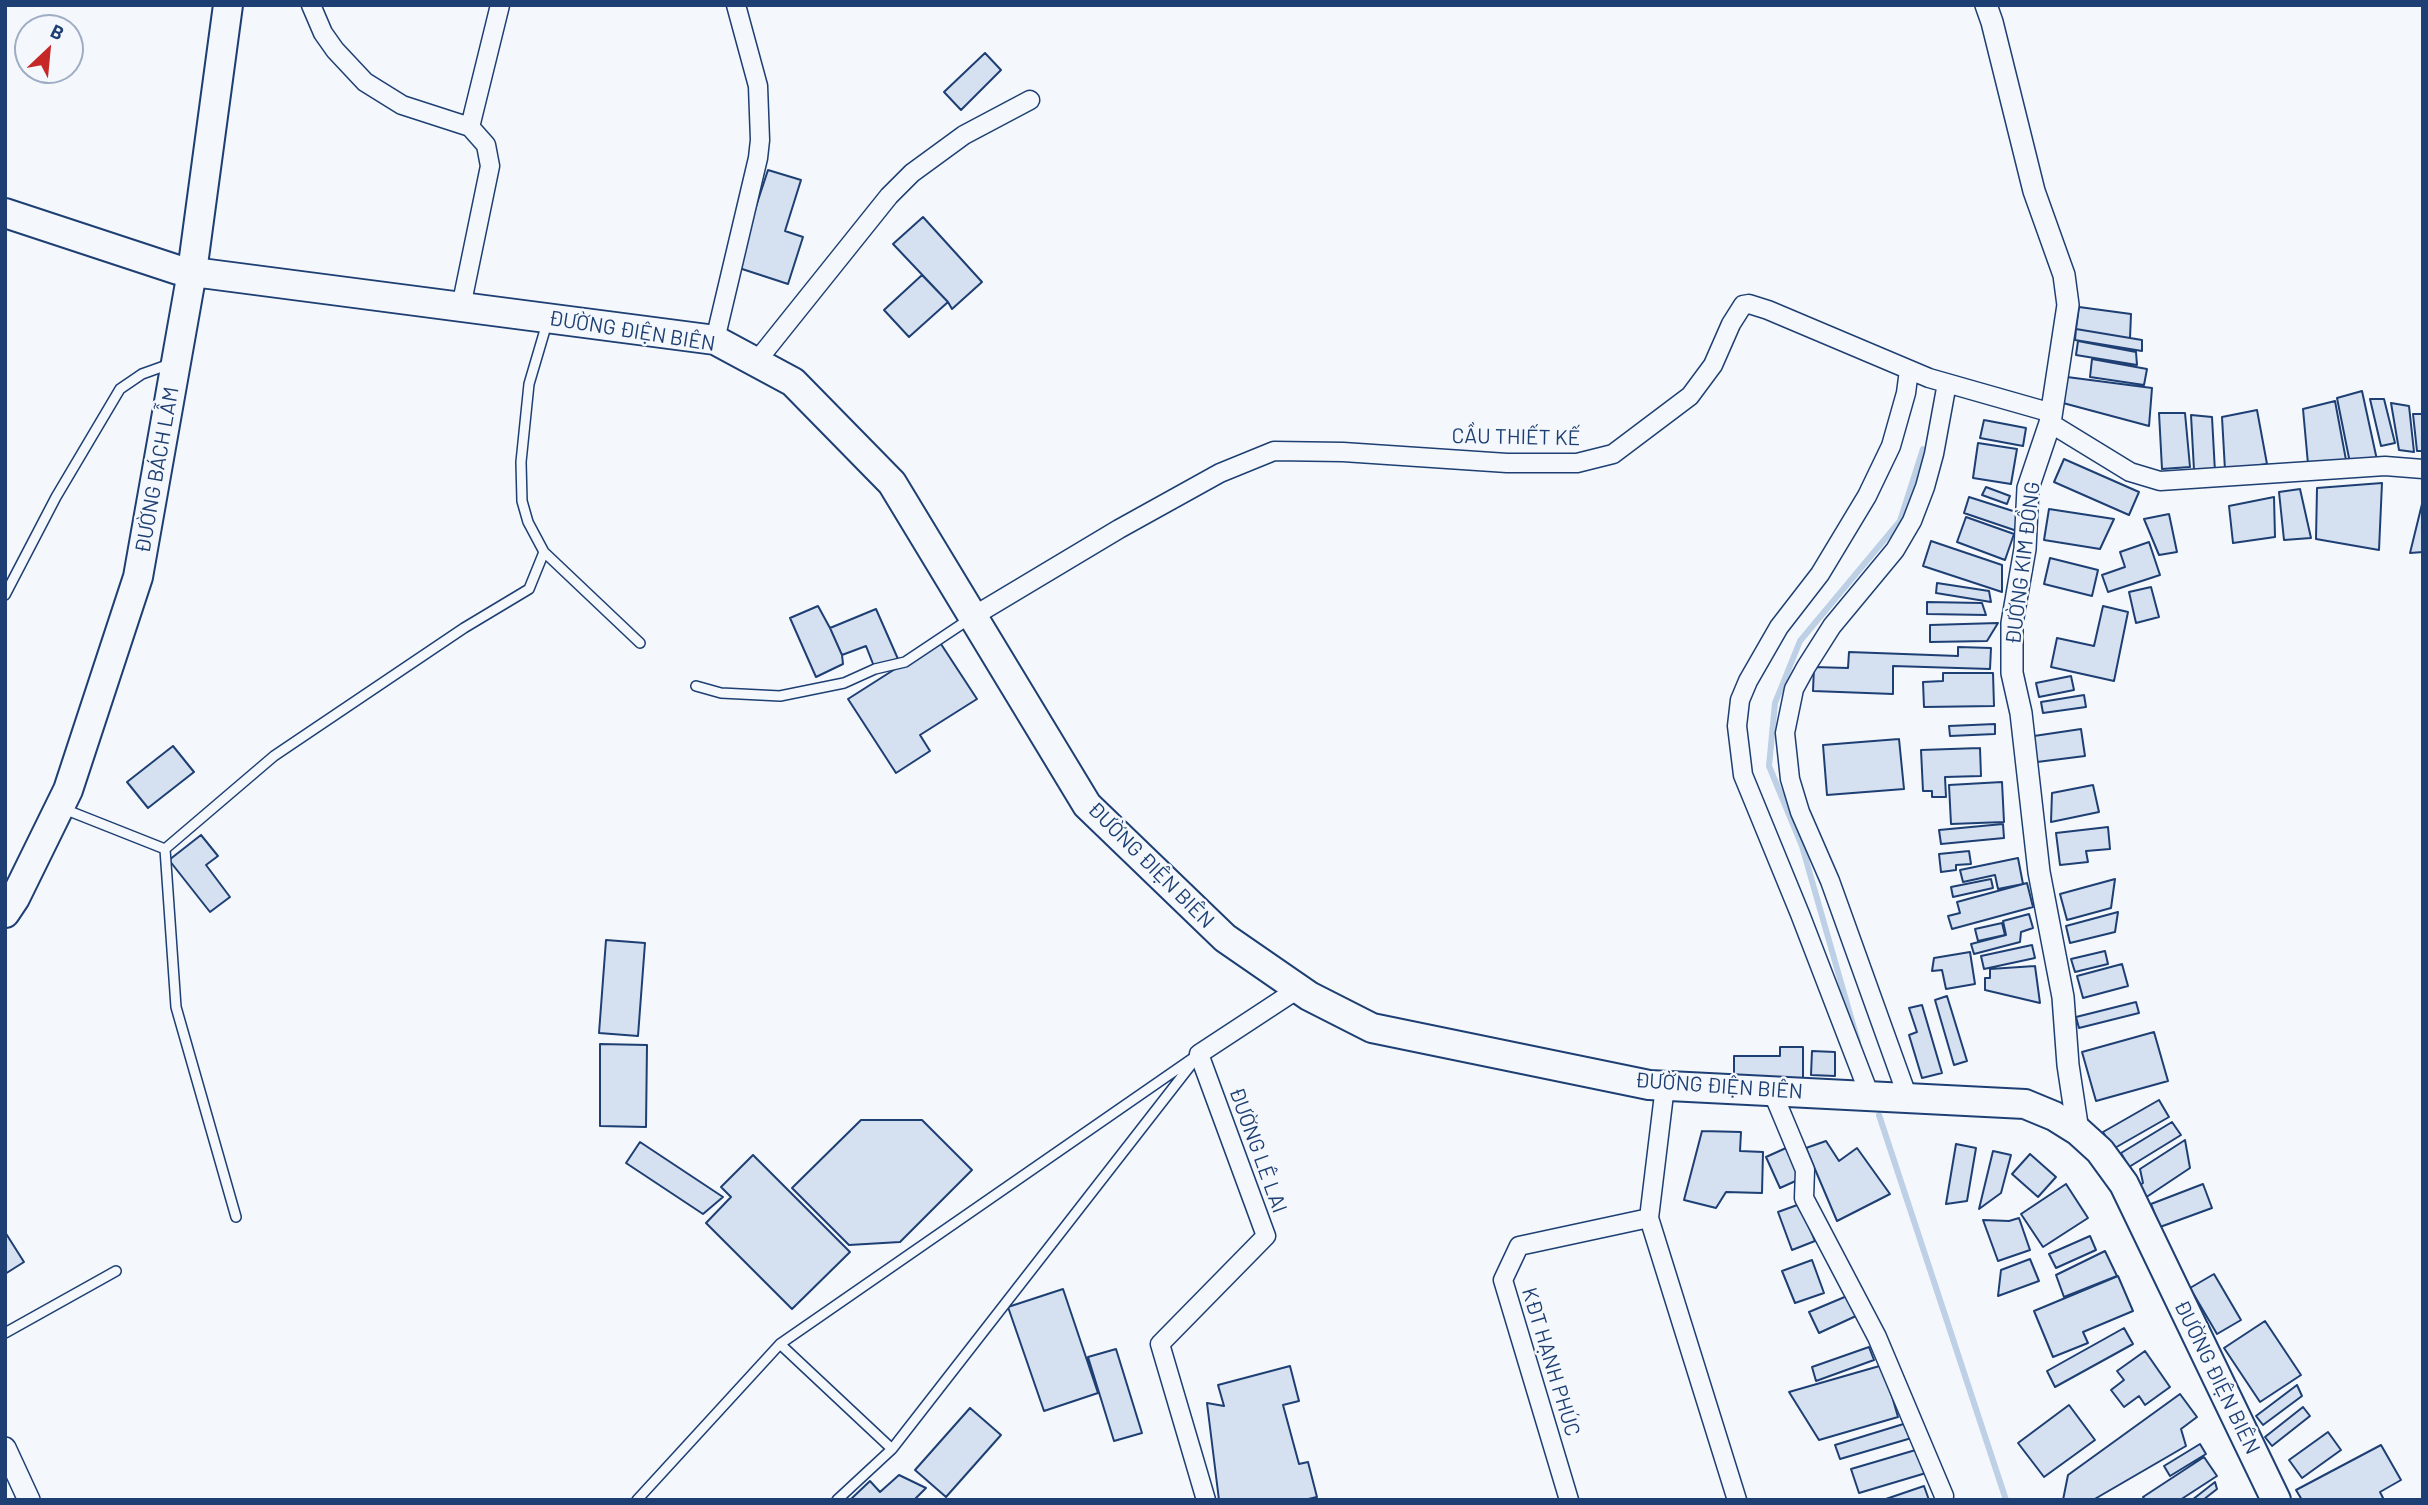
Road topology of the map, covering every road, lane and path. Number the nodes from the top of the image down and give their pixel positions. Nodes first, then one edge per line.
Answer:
1 (228, 5) edge
2 (311, 5) edge
3 (500, 5) edge
4 (736, 5) edge
5 (1986, 5) edge
6 (1030, 100) dead end
7 (470, 128) junction
8 (5, 213) edge
9 (192, 272) junction
10 (461, 307) junction
11 (548, 318) junction
12 (715, 340) junction
13 (176, 362) junction
14 (756, 362) junction
15 (1909, 369) junction
16 (1947, 383) junction
17 (2051, 418) junction
18 (2423, 469) edge
19 (544, 552) junction
20 (5, 595) edge
21 (972, 617) junction
22 (640, 643) dead end
23 (696, 686) dead end
24 (59, 807) junction
25 (165, 849) junction
26 (5, 913) edge
27 (1298, 989) junction
28 (1199, 1054) junction
29 (1665, 1086) junction
30 (1772, 1091) junction
31 (1870, 1096) junction
32 (1908, 1098) junction
33 (2078, 1130) junction
34 (236, 1217) dead end
35 (1649, 1219) junction
36 (116, 1272) dead end
37 (5, 1334) edge
38 (780, 1344) junction
39 (5, 1448) edge
40 (892, 1449) junction
41 (1944, 1496) dead end
42 (29, 1500) edge
43 (637, 1500) edge
44 (837, 1500) edge
45 (1206, 1500) edge
46 (1569, 1500) edge
47 (1737, 1500) edge
48 (2276, 1500) edge

1 - 9 main road, ĐƯỜNG BÁCH LẪM
2 - 7 street
3 - 7 street
4 - 12 street
5 - 17 street, ĐƯỜNG KIM ĐỒNG
6 - 14 street
7 - 10 street
8 - 9 main road, ĐƯỜNG ĐIỆN BIÊN
9 - 10 main road, ĐƯỜNG ĐIỆN BIÊN
9 - 13 main road, ĐƯỜNG BÁCH LẪM
10 - 11 main road, ĐƯỜNG ĐIỆN BIÊN
11 - 12 main road, ĐƯỜNG ĐIỆN BIÊN
11 - 19 lane
12 - 14 main road, ĐƯỜNG ĐIỆN BIÊN
13 - 20 lane
13 - 24 main road, ĐƯỜNG BÁCH LẪM
14 - 21 main road, ĐƯỜNG ĐIỆN BIÊN
15 - 16 street, CẦU THIẾT KẾ
15 - 21 street, CẦU THIẾT KẾ
15 - 31 street
16 - 17 street, CẦU THIẾT KẾ
16 - 32 street
17 - 18 street, CẦU THIẾT KẾ
17 - 33 street, ĐƯỜNG KIM ĐỒNG
19 - 22 lane
19 - 25 lane
21 - 23 lane
21 - 27 main road, ĐƯỜNG ĐIỆN BIÊN
24 - 25 lane
24 - 26 main road, ĐƯỜNG BÁCH LẪM
25 - 34 lane
27 - 28 street
27 - 29 main road, ĐƯỜNG ĐIỆN BIÊN
28 - 38 lane
28 - 40 lane
28 - 45 street, ĐƯỜNG LÊ LAI
29 - 30 main road, ĐƯỜNG ĐIỆN BIÊN
29 - 35 street
30 - 31 main road, ĐƯỜNG ĐIỆN BIÊN
30 - 41 street
31 - 32 main road, ĐƯỜNG ĐIỆN BIÊN
32 - 33 main road, ĐƯỜNG ĐIỆN BIÊN
33 - 48 main road, ĐƯỜNG ĐIỆN BIÊN
35 - 46 street, KĐT HẠNH PHÚC
35 - 47 street
36 - 37 lane
38 - 40 lane
38 - 43 lane
39 - 42 street
40 - 44 lane

